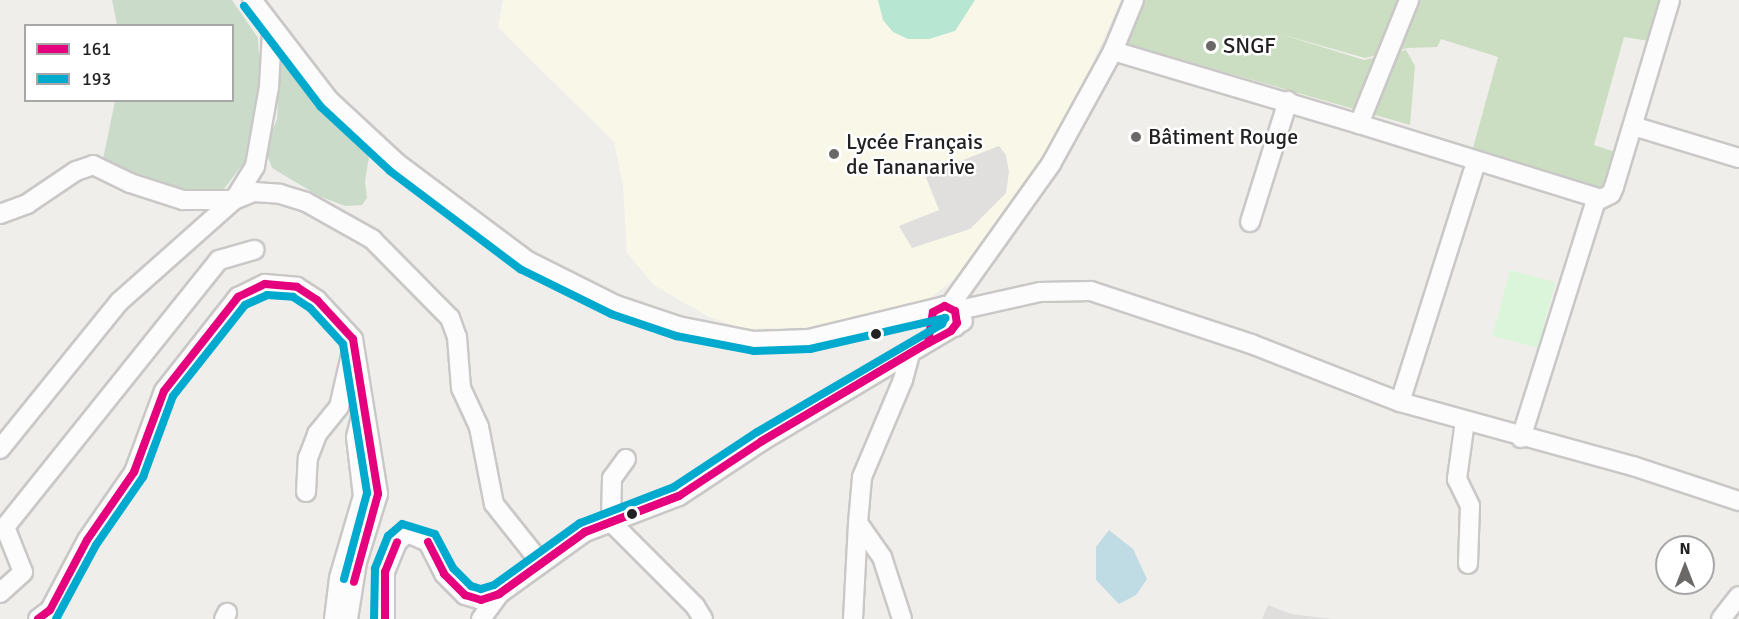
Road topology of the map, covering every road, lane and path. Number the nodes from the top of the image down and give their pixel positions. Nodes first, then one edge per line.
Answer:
1 (252, 0) edge
2 (1134, 0) edge
3 (1409, 0) edge
4 (1670, 0) edge
5 (272, 31) junction
6 (1113, 51) junction
7 (1288, 102) junction
8 (1359, 124) junction
9 (1633, 126) junction
10 (1739, 158) edge
11 (1476, 162) junction
12 (234, 200) junction
13 (1596, 200) junction
14 (0, 214) edge
15 (1250, 222) dead end
16 (255, 250) dead end
17 (942, 323) junction
18 (353, 339) junction
19 (909, 357) junction
20 (1400, 402) junction
21 (366, 403) junction
22 (1465, 422) junction
23 (1521, 438) junction
24 (0, 449) edge
25 (626, 459) dead end
26 (306, 492) dead end
27 (1739, 501) edge
28 (611, 522) junction
29 (858, 523) junction
30 (541, 563) junction
31 (1468, 564) dead end
32 (0, 593) edge
33 (499, 594) junction
34 (1739, 596) edge
35 (38, 619) edge
36 (334, 619) edge
37 (348, 619) edge
38 (385, 619) edge
39 (481, 619) edge
40 (704, 619) edge
41 (853, 619) edge
42 (902, 619) edge
43 (1721, 619) edge

1 - 5 street
2 - 6 street
3 - 8 street
4 - 9 street
5 - 12 street
5 - 17 street
6 - 7 street
6 - 17 street
7 - 8 street
7 - 15 street
8 - 11 street
9 - 10 street
9 - 13 street
11 - 13 street
11 - 20 street
12 - 14 street
12 - 24 street
12 - 30 street
13 - 23 street
16 - 32 street
17 - 19 street
17 - 20 street
18 - 21 street
18 - 26 street
18 - 35 street
19 - 28 street
19 - 29 street
20 - 22 street
21 - 36 street
21 - 37 street
22 - 23 street
22 - 31 street
23 - 27 street
25 - 28 street
28 - 30 street
28 - 40 street
29 - 41 street
29 - 42 street
30 - 33 street
33 - 38 street
33 - 39 street
34 - 43 street

